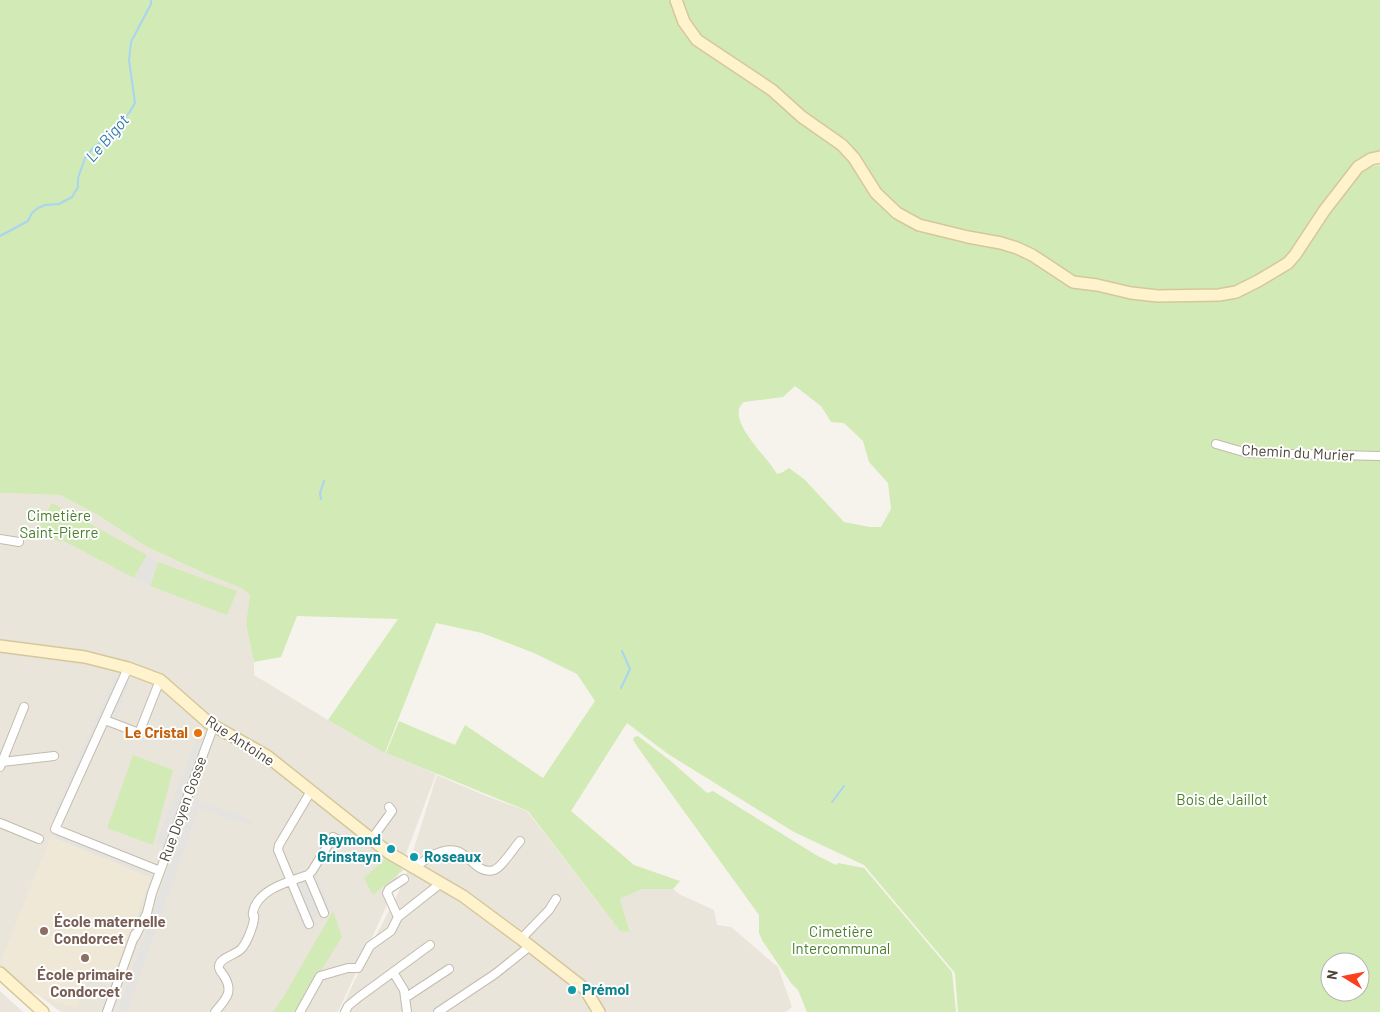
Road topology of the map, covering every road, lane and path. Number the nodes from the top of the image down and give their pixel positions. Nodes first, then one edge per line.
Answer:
1 (676, 0) edge
2 (1380, 157) edge
3 (1216, 444) dead end
4 (1380, 456) edge
5 (0, 539) edge
6 (19, 542) dead end
7 (0, 646) edge
8 (128, 668) junction
9 (160, 680) junction
10 (24, 707) dead end
11 (105, 720) junction
12 (214, 725) junction
13 (54, 756) dead end
14 (1, 764) edge
15 (311, 791) junction
16 (389, 807) dead end
17 (0, 823) edge
18 (40, 839) dead end
19 (337, 840) dead end
20 (371, 840) junction
21 (520, 841) dead end
22 (410, 865) junction
23 (160, 872) junction
24 (308, 875) junction
25 (404, 879) dead end
26 (291, 881) junction
27 (439, 882) junction
28 (556, 899) dead end
29 (324, 913) dead end
30 (398, 917) junction
31 (309, 924) dead end
32 (525, 942) junction
33 (430, 944) dead end
34 (449, 969) dead end
35 (394, 972) junction
36 (1, 980) edge
37 (405, 998) junction
38 (107, 1010) edge
39 (38, 1012) edge
40 (43, 1012) edge
41 (215, 1012) edge
42 (300, 1012) edge
43 (345, 1012) edge
44 (407, 1012) edge
45 (438, 1012) edge
46 (599, 1012) edge

1 - 2 street
3 - 4 street, Chemin du Murier
5 - 6 street
7 - 8 street, Rue Antoine
8 - 9 street, Rue Antoine
8 - 11 street
9 - 11 street
9 - 12 street, Rue Antoine
10 - 14 street
11 - 23 street
12 - 15 street, Rue Antoine
12 - 23 street, Rue Doyen Gosse
13 - 14 street
15 - 20 street, Rue Antoine
15 - 26 street
16 - 20 street
17 - 18 street
19 - 24 street
20 - 22 street, Rue Antoine
21 - 22 street
22 - 27 street, Rue Antoine
23 - 38 street, Rue Doyen Gosse
24 - 26 street
24 - 29 street
25 - 30 street
26 - 31 street
26 - 41 street
27 - 30 street
27 - 32 street, Rue Antoine
28 - 32 street
30 - 42 street
32 - 45 street
32 - 46 street, Rue Antoine
33 - 35 street
34 - 37 street
35 - 37 street
35 - 43 street
36 - 39 street
36 - 40 street
37 - 44 street

